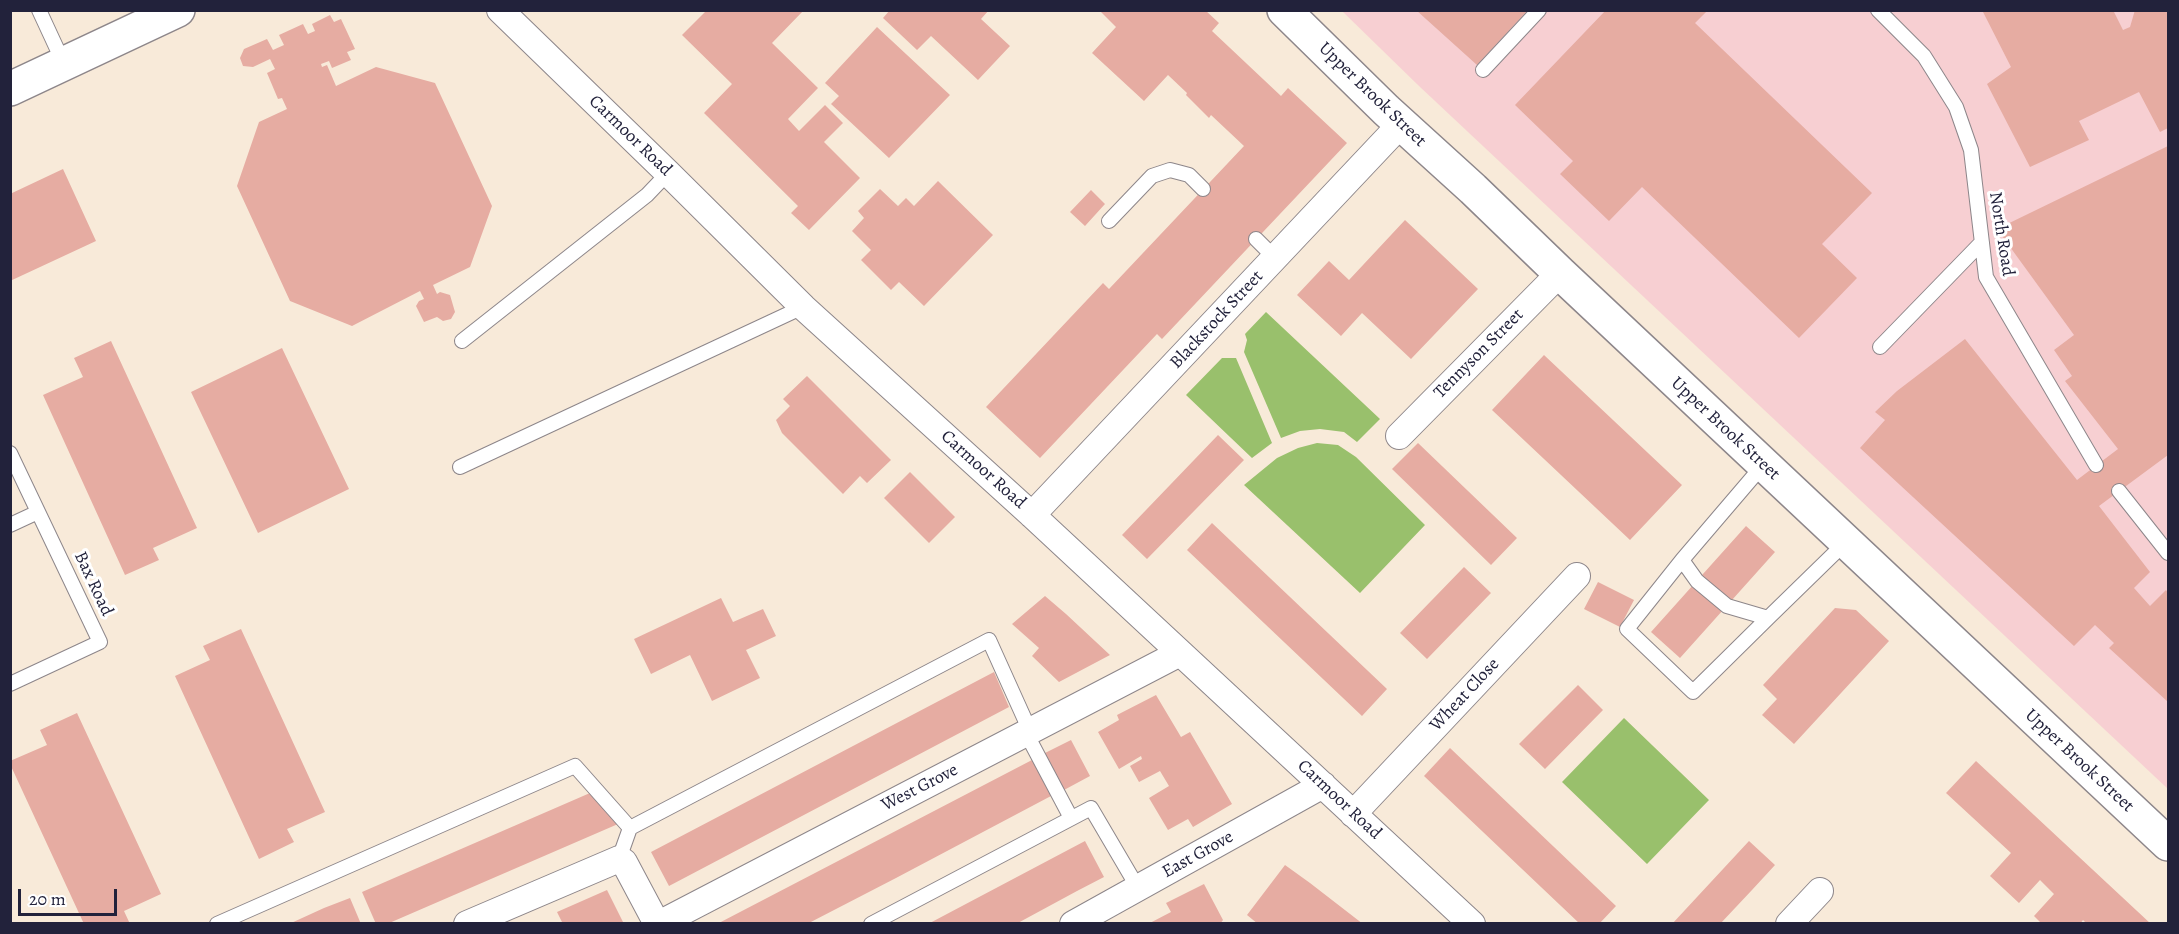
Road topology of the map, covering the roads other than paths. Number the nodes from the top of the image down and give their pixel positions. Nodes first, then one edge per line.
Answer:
1 (39, 10) edge
2 (178, 10) edge
3 (500, 10) edge
4 (1284, 10) edge
5 (1539, 10) edge
6 (1878, 10) edge
7 (64, 64) junction
8 (1483, 70) dead end
9 (10, 89) edge
10 (1401, 124) junction
11 (668, 173) junction
12 (1203, 189) dead end
13 (1109, 221) dead end
14 (1256, 239) dead end
15 (1982, 242) junction
16 (1275, 258) junction
17 (1560, 273) junction
18 (803, 307) junction
19 (462, 341) dead end
20 (1880, 347) dead end
21 (1399, 436) dead end
22 (10, 453) edge
23 (1764, 464) junction
24 (2096, 465) dead end
25 (460, 467) dead end
26 (2119, 491) dead end
27 (38, 512) junction
28 (1032, 515) junction
29 (10, 525) edge
30 (1846, 542) junction
31 (2169, 553) edge
32 (1682, 560) junction
33 (1578, 576) dead end
34 (1768, 618) junction
35 (1180, 653) junction
36 (10, 684) edge
37 (1028, 732) junction
38 (1323, 785) junction
39 (1353, 814) junction
40 (1071, 818) junction
41 (630, 828) junction
42 (2169, 844) edge
43 (619, 859) junction
44 (1138, 888) junction
45 (1820, 891) dead end
46 (1103, 916) edge
47 (217, 924) edge
48 (467, 924) edge
49 (658, 924) edge
50 (871, 924) edge
51 (1072, 924) edge
52 (1472, 924) edge
53 (1789, 924) edge

1 - 7 lane
2 - 7 main road
3 - 11 street, Carmoor Road
4 - 10 main road, Upper Brook Street
5 - 8 lane
6 - 15 lane, North Road
7 - 9 main road
10 - 16 street, Blackstock Street
10 - 17 main road, Upper Brook Street
11 - 18 street, Carmoor Road
11 - 19 lane
12 - 13 lane
14 - 16 lane
15 - 20 lane
15 - 24 lane, North Road
16 - 28 street, Blackstock Street
17 - 21 street, Tennyson Street
17 - 23 main road, Upper Brook Street
18 - 25 lane
18 - 28 street, Carmoor Road
22 - 27 lane, Bax Road
23 - 30 main road, Upper Brook Street
23 - 32 lane
26 - 31 lane
27 - 29 lane
27 - 36 lane, Bax Road
28 - 35 street, Carmoor Road
30 - 34 lane
30 - 42 main road, Upper Brook Street
32 - 34 lane
32 - 34 lane
33 - 39 street, Wheat Close
35 - 37 street, West Grove
35 - 38 street, Carmoor Road
37 - 40 lane
37 - 41 lane
37 - 49 street, West Grove
38 - 39 street, Carmoor Road
38 - 44 street, East Grove
39 - 52 street, Carmoor Road
40 - 44 lane
40 - 50 lane
41 - 43 lane
41 - 47 lane
43 - 48 street
43 - 49 street
44 - 46 street, East Grove
45 - 53 street
46 - 51 street, East Grove

